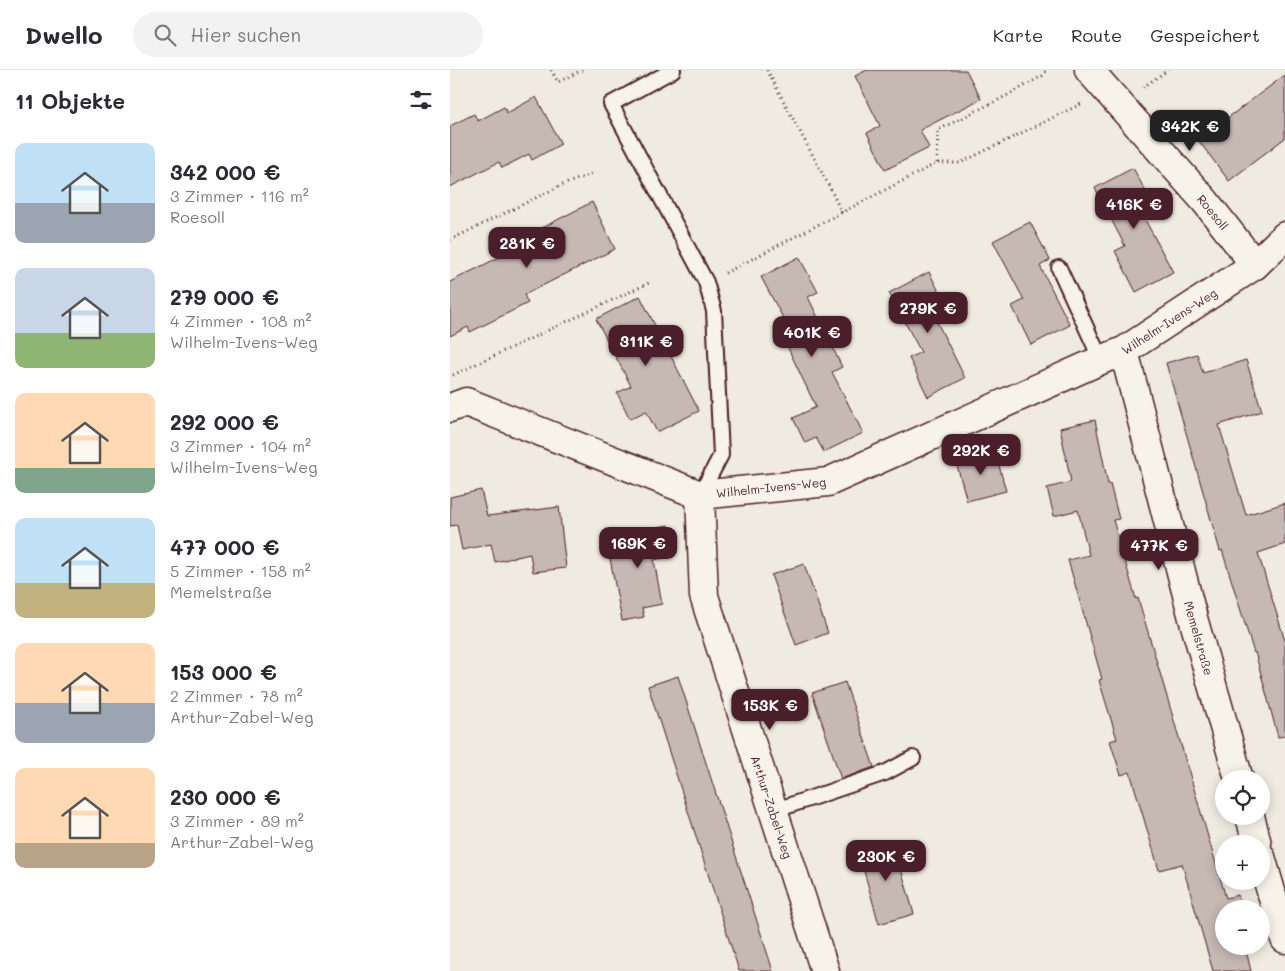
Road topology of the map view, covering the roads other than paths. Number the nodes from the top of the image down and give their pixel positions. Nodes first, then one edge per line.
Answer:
1 (673, 70) edge
2 (1089, 70) edge
3 (1285, 236) edge
4 (1255, 265) junction
5 (1059, 268) dead end
6 (1112, 355) junction
7 (455, 401) edge
8 (700, 494) junction
9 (913, 758) dead end
10 (1236, 770) edge
11 (773, 811) junction
12 (1270, 888) edge
13 (1285, 939) edge
14 (825, 971) edge

1 - 8 lane
2 - 4 street, Roesoll
3 - 4 street, Wilhelm-Ivens-Weg
4 - 6 street, Wilhelm-Ivens-Weg
5 - 6 lane
6 - 8 street, Wilhelm-Ivens-Weg
6 - 10 street, Memelstraße
7 - 8 street, Wilhelm-Ivens-Weg
8 - 11 street, Arthur-Zabel-Weg
9 - 11 lane
11 - 14 street, Arthur-Zabel-Weg
12 - 13 street

